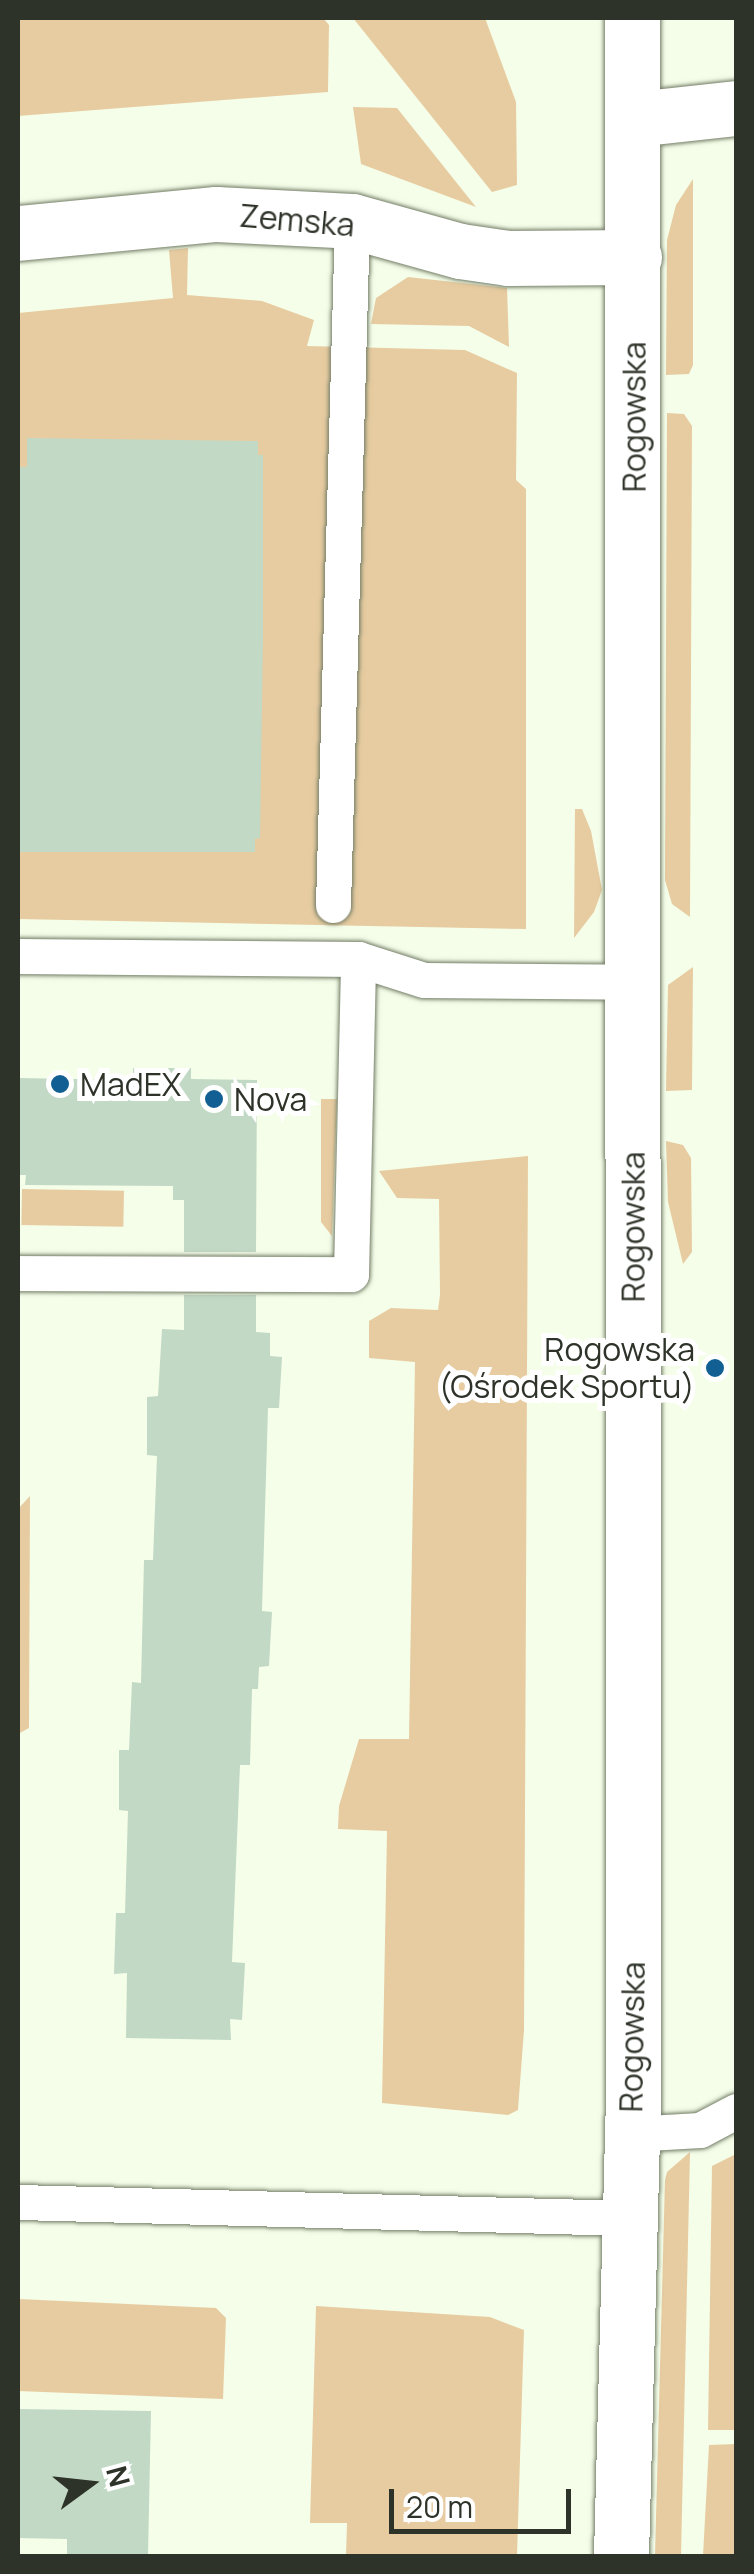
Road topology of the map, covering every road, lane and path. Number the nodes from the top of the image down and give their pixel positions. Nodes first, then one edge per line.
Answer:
1 (632, 18) edge
2 (736, 108) edge
3 (635, 119) junction
4 (352, 221) junction
5 (18, 234) edge
6 (634, 256) junction
7 (333, 905) dead end
8 (18, 956) edge
9 (358, 959) junction
10 (633, 982) junction
11 (18, 1272) edge
12 (736, 2111) edge
13 (630, 2134) junction
14 (18, 2202) edge
15 (631, 2218) junction
16 (620, 2556) edge

1 - 3 street, Rogowska
2 - 3 street
3 - 6 street, Rogowska
4 - 5 street, Zemska
4 - 6 street, Zemska
4 - 7 lane
6 - 10 street, Rogowska
8 - 9 lane
9 - 10 lane
9 - 11 lane
10 - 13 street, Rogowska
12 - 13 lane
13 - 15 street, Rogowska
14 - 15 lane
15 - 16 street, Rogowska

